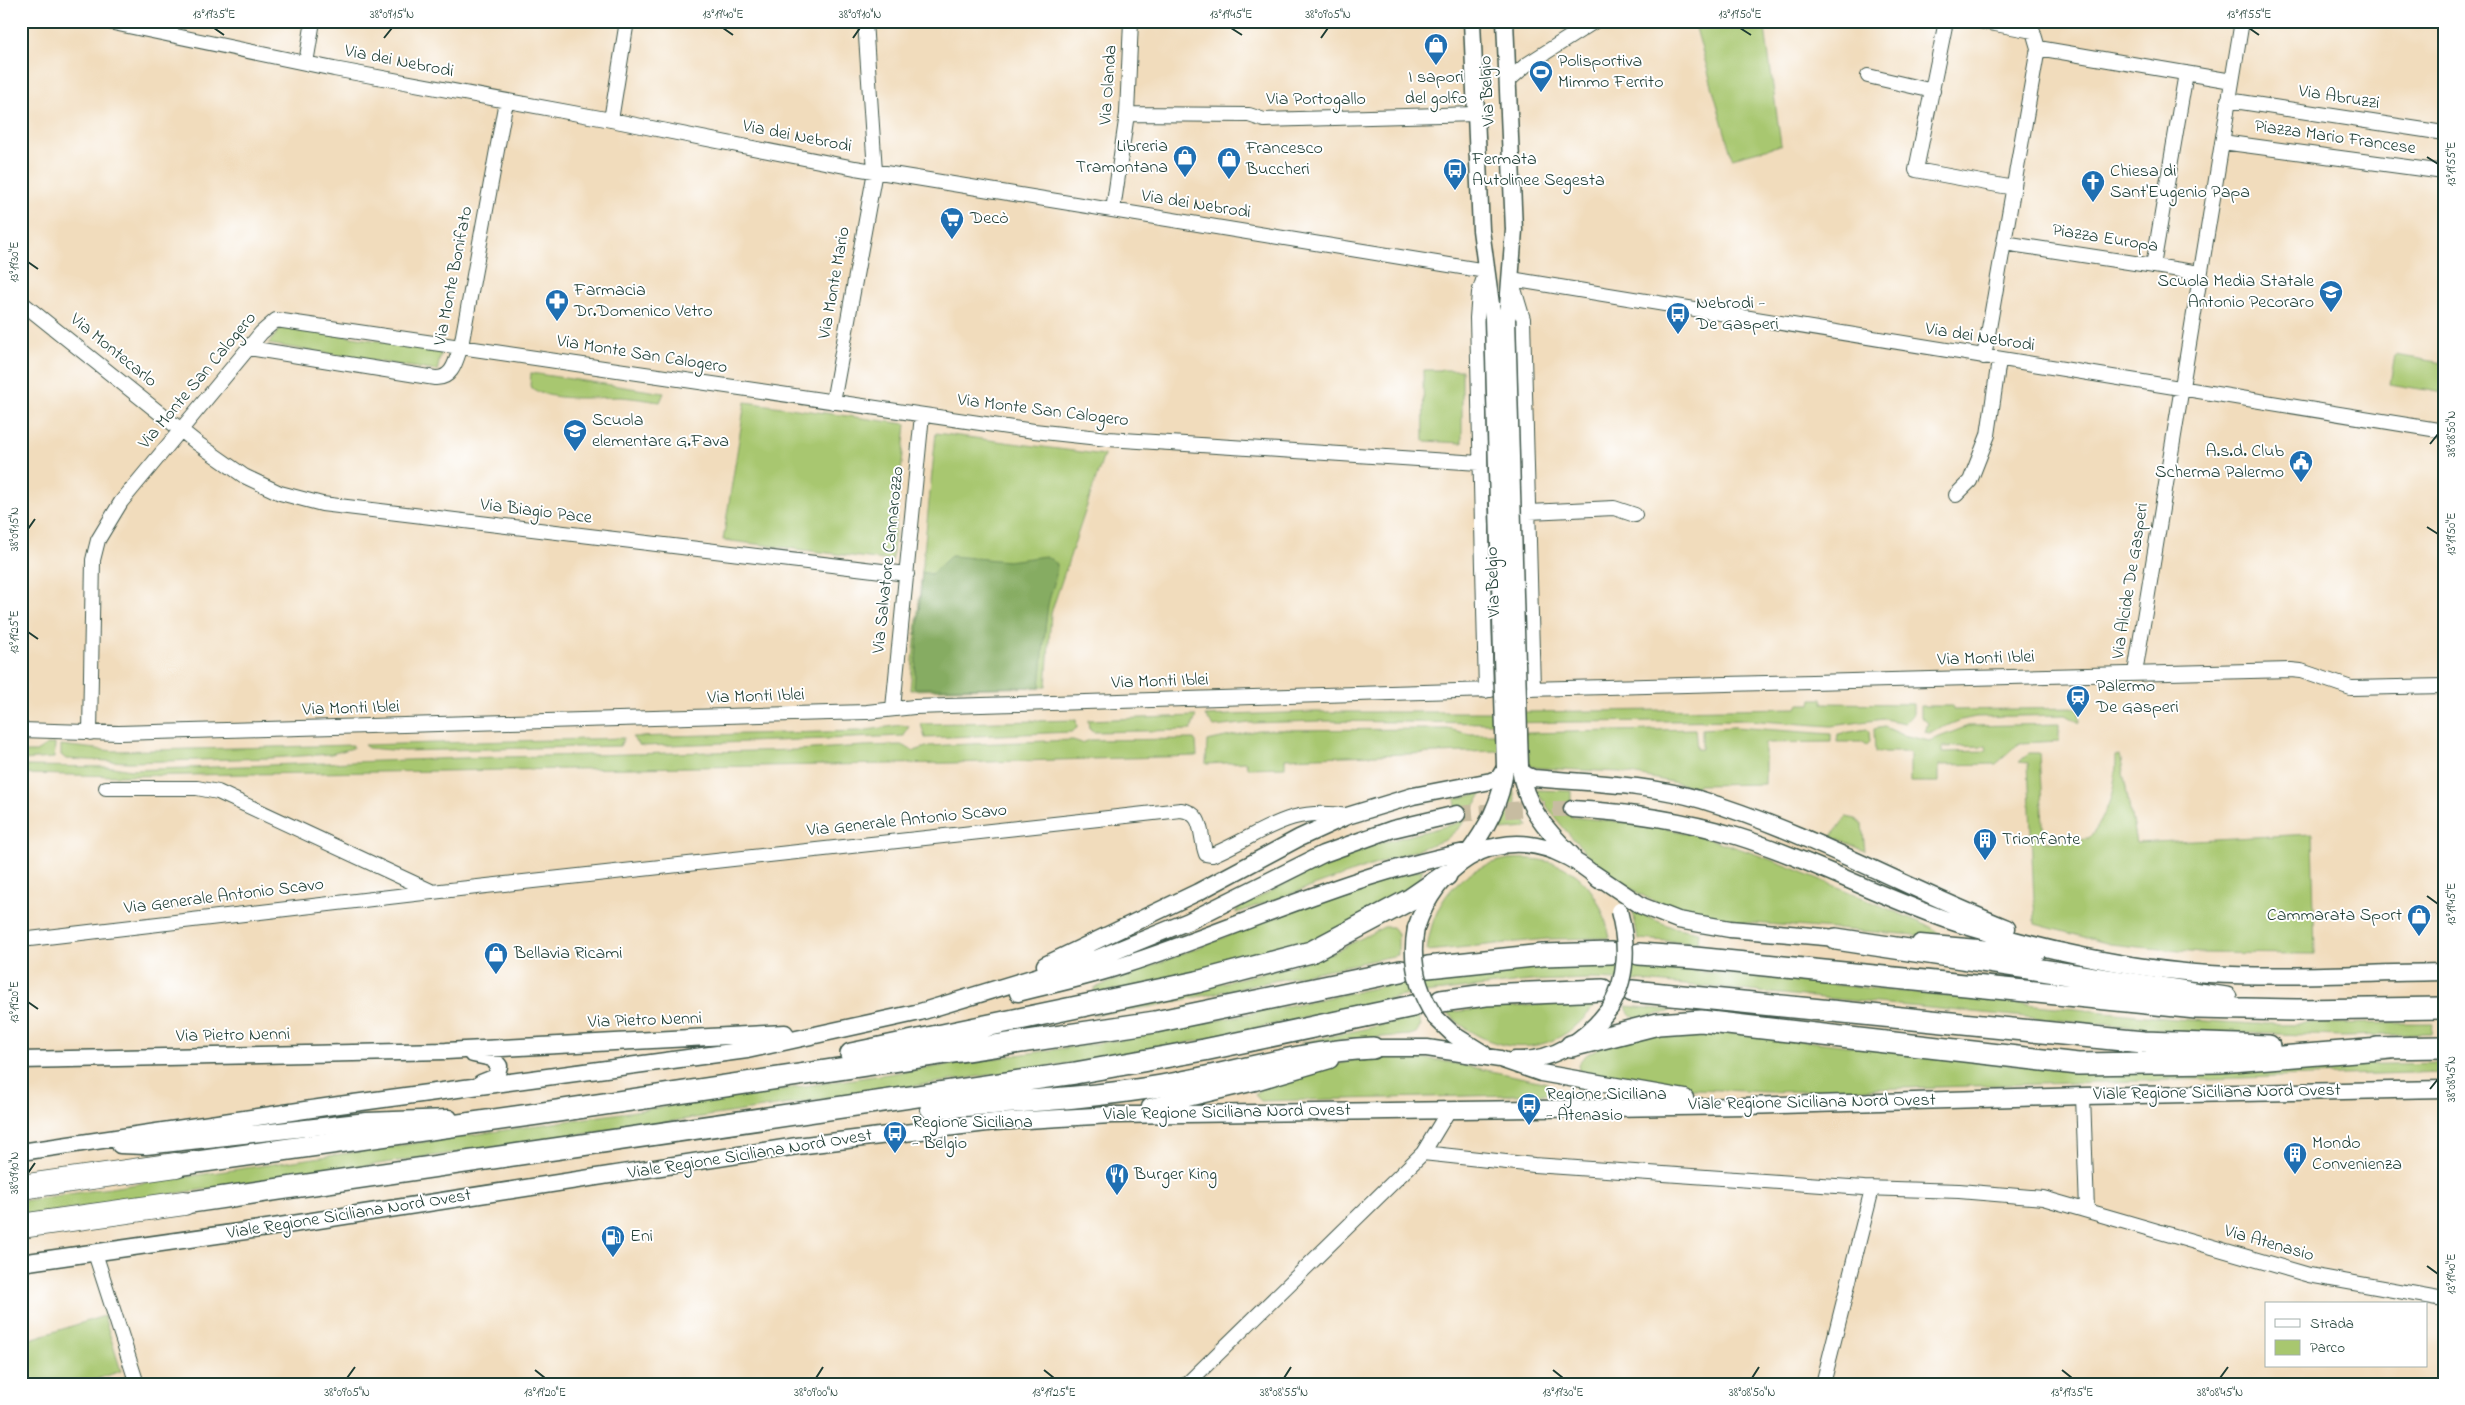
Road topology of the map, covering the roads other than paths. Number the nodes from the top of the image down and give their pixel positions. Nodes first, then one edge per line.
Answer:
1 (104, 21) edge
2 (313, 21) edge
3 (626, 21) edge
4 (865, 21) edge
5 (1132, 21) edge
6 (1505, 21) edge
7 (1595, 21) edge
8 (1946, 21) edge
9 (1979, 21) edge
10 (2242, 21) edge
11 (1473, 22) edge
12 (2038, 48) junction
13 (306, 64) junction
14 (2186, 73) junction
15 (1868, 76) dead end
16 (1508, 81) junction
17 (2232, 81) junction
18 (1933, 91) junction
19 (2228, 100) junction
20 (506, 101) junction
21 (1127, 114) junction
22 (1476, 114) junction
23 (611, 120) junction
24 (2444, 133) edge
25 (2222, 142) junction
26 (875, 171) junction
27 (2444, 172) edge
28 (2014, 188) junction
29 (1113, 210) junction
30 (2004, 243) junction
31 (2153, 266) junction
32 (1486, 272) junction
33 (2200, 273) junction
34 (1511, 279) junction
35 (21, 302) edge
36 (1500, 319) junction
37 (461, 346) junction
38 (249, 348) junction
39 (1984, 357) junction
40 (1999, 360) junction
41 (2181, 389) junction
42 (833, 402) junction
43 (922, 415) junction
44 (181, 430) junction
45 (2444, 431) edge
46 (1479, 463) junction
47 (1956, 495) dead end
48 (1529, 512) junction
49 (1635, 515) dead end
50 (907, 574) junction
51 (2135, 673) junction
52 (2444, 686) edge
53 (1530, 689) joint
54 (1488, 691) joint
55 (894, 708) junction
56 (21, 730) edge
57 (90, 733) junction
58 (1512, 768) junction
59 (106, 788) dead end
60 (1572, 808) tunnel mouth
61 (1457, 814) tunnel mouth
62 (1347, 816) junction
63 (1459, 863) junction
64 (1586, 868) junction
65 (432, 892) junction
66 (1836, 939) junction
67 (21, 940) edge
68 (2064, 950) junction
69 (1611, 953) dead end
70 (1639, 954) dead end
71 (2119, 962) junction
72 (1428, 967) dead end
73 (1401, 971) dead end
74 (2444, 972) edge
75 (999, 988) junction
76 (1632, 991) dead end
77 (1606, 999) junction
78 (1412, 1006) dead end
79 (2444, 1008) edge
80 (1438, 1009) junction
81 (2298, 1010) junction
82 (920, 1012) junction
83 (845, 1029) junction
84 (1571, 1046) junction
85 (2444, 1047) edge
86 (1373, 1048) junction
87 (2392, 1048) junction
88 (446, 1051) junction
89 (1500, 1059) junction
90 (21, 1060) edge
91 (2444, 1081) edge
92 (459, 1089) junction
93 (2381, 1089) junction
94 (2444, 1090) edge
95 (663, 1095) junction
96 (2083, 1096) junction
97 (1746, 1106) junction
98 (1449, 1110) junction
99 (537, 1114) junction
100 (1111, 1115) junction
101 (669, 1133) junction
102 (81, 1143) junction
103 (21, 1152) edge
104 (1423, 1153) junction
105 (176, 1165) joint
106 (21, 1187) edge
107 (1872, 1189) junction
108 (184, 1203) joint
109 (2087, 1210) junction
110 (21, 1226) edge
111 (95, 1253) junction
112 (21, 1263) edge
113 (2444, 1298) edge
114 (137, 1384) edge
115 (1187, 1384) edge
116 (1823, 1384) edge

1 - 13 street, Via dei Nebrodi
2 - 13 street
3 - 23 street
4 - 26 street, Via Monte Mario
5 - 21 street, Via Olanda
6 - 16 street, Via Belgio
7 - 16 street
8 - 18 street
9 - 12 street
10 - 17 street, Via Alcide De Gasperi
11 - 22 street, Via Belgio
12 - 14 street
12 - 28 street
13 - 20 street, Via dei Nebrodi
14 - 17 street
14 - 31 street
15 - 18 street
16 - 34 street, Via Belgio
17 - 19 street, Via Alcide De Gasperi
18 - 28 street
19 - 24 street, Via Abruzzi
19 - 25 street, Via Alcide De Gasperi
20 - 23 street, Via dei Nebrodi
20 - 37 street, Via Monte Bonifato
21 - 22 street, Via Portogallo
21 - 29 street, Via Olanda
22 - 32 street, Via Belgio
23 - 26 street, Via dei Nebrodi
25 - 27 street, Piazza Mario Francese
25 - 33 street, Via Alcide De Gasperi
26 - 29 street, Via dei Nebrodi
26 - 42 street, Via Monte Mario
28 - 30 street
29 - 32 street, Via dei Nebrodi
30 - 31 street, Piazza Europa
30 - 39 street
31 - 33 street, Piazza Europa
32 - 36 street, Via Belgio
32 - 46 street, Via Belgio
33 - 41 street, Via Alcide De Gasperi
34 - 36 street, Via Belgio
34 - 39 street, Via dei Nebrodi
34 - 48 street, Via Belgio
35 - 44 street, Via Montecarlo
36 - 58 street, Via Belgio, bridge
37 - 38 street, Via Monte San Calogero
37 - 38 street, Via Monte Bonifato
37 - 42 street, Via Monte San Calogero
38 - 44 street, Via Monte San Calogero
39 - 40 street, Via dei Nebrodi
40 - 41 street, Via dei Nebrodi
40 - 47 street
41 - 45 street, Via dei Nebrodi
41 - 51 street, Via Alcide De Gasperi
42 - 43 street, Via Monte San Calogero
43 - 46 street, Via Monte San Calogero
43 - 50 street, Via Salvatore Cannarozzo
44 - 50 street, Via Biagio Pace
44 - 57 street, Via Monte San Calogero
46 - 54 street, Via Belgio
48 - 49 street
48 - 53 street, Via Belgio
50 - 55 street, Via Salvatore Cannarozzo
51 - 52 street, Via Monti Iblei
51 - 53 street, Via Monti Iblei
54 - 55 street, Via Monti Iblei
55 - 57 street, Via Monti Iblei
56 - 57 street, Via Monti Iblei
58 - 62 street
58 - 63 street, Via Belgio
58 - 64 street, Via Belgio
58 - 68 street
59 - 65 street
60 - 68 street
61 - 75 street
62 - 65 street, Via Generale Antonio Scavo
62 - 75 street
63 - 64 street
63 - 80 street, Via Belgio, bridge
63 - 82 street
63 - 95 main road
64 - 66 street
64 - 77 street, bridge
65 - 67 street, Via Generale Antonio Scavo
66 - 71 street
66 - 81 main road
68 - 71 street
69 - 72 main road
70 - 81 main road
71 - 74 street
73 - 95 main road
75 - 82 street
76 - 87 main road
77 - 80 main road
77 - 84 street
78 - 101 main road, Viale Regione Siciliana Nord Ovest
79 - 81 main road
80 - 89 street, Via Belgio
82 - 83 street
83 - 88 street, Via Pietro Nenni
83 - 92 street
84 - 87 main road
84 - 89 street
85 - 87 main road
86 - 89 street
86 - 100 street
86 - 101 main road
88 - 90 street, Via Pietro Nenni
88 - 92 street, Via Pietro Nenni
89 - 97 street
91 - 93 street
92 - 102 street
93 - 94 street, Viale Regione Siciliana Nord Ovest
93 - 96 street, Viale Regione Siciliana Nord Ovest
95 - 99 main road
96 - 97 street, Viale Regione Siciliana Nord Ovest
96 - 109 street
97 - 98 street, Viale Regione Siciliana Nord Ovest
98 - 100 street, Viale Regione Siciliana Nord Ovest
98 - 104 street
99 - 102 street
99 - 105 main road
100 - 111 street, Viale Regione Siciliana Nord Ovest
101 - 108 main road, Viale Regione Siciliana Nord Ovest
102 - 103 street
104 - 107 street, Via Atenasio
104 - 115 street
105 - 106 highway
107 - 109 street, Via Atenasio
107 - 116 street
108 - 110 highway
109 - 113 street, Via Atenasio
111 - 112 street, Viale Regione Siciliana Nord Ovest
111 - 114 street

